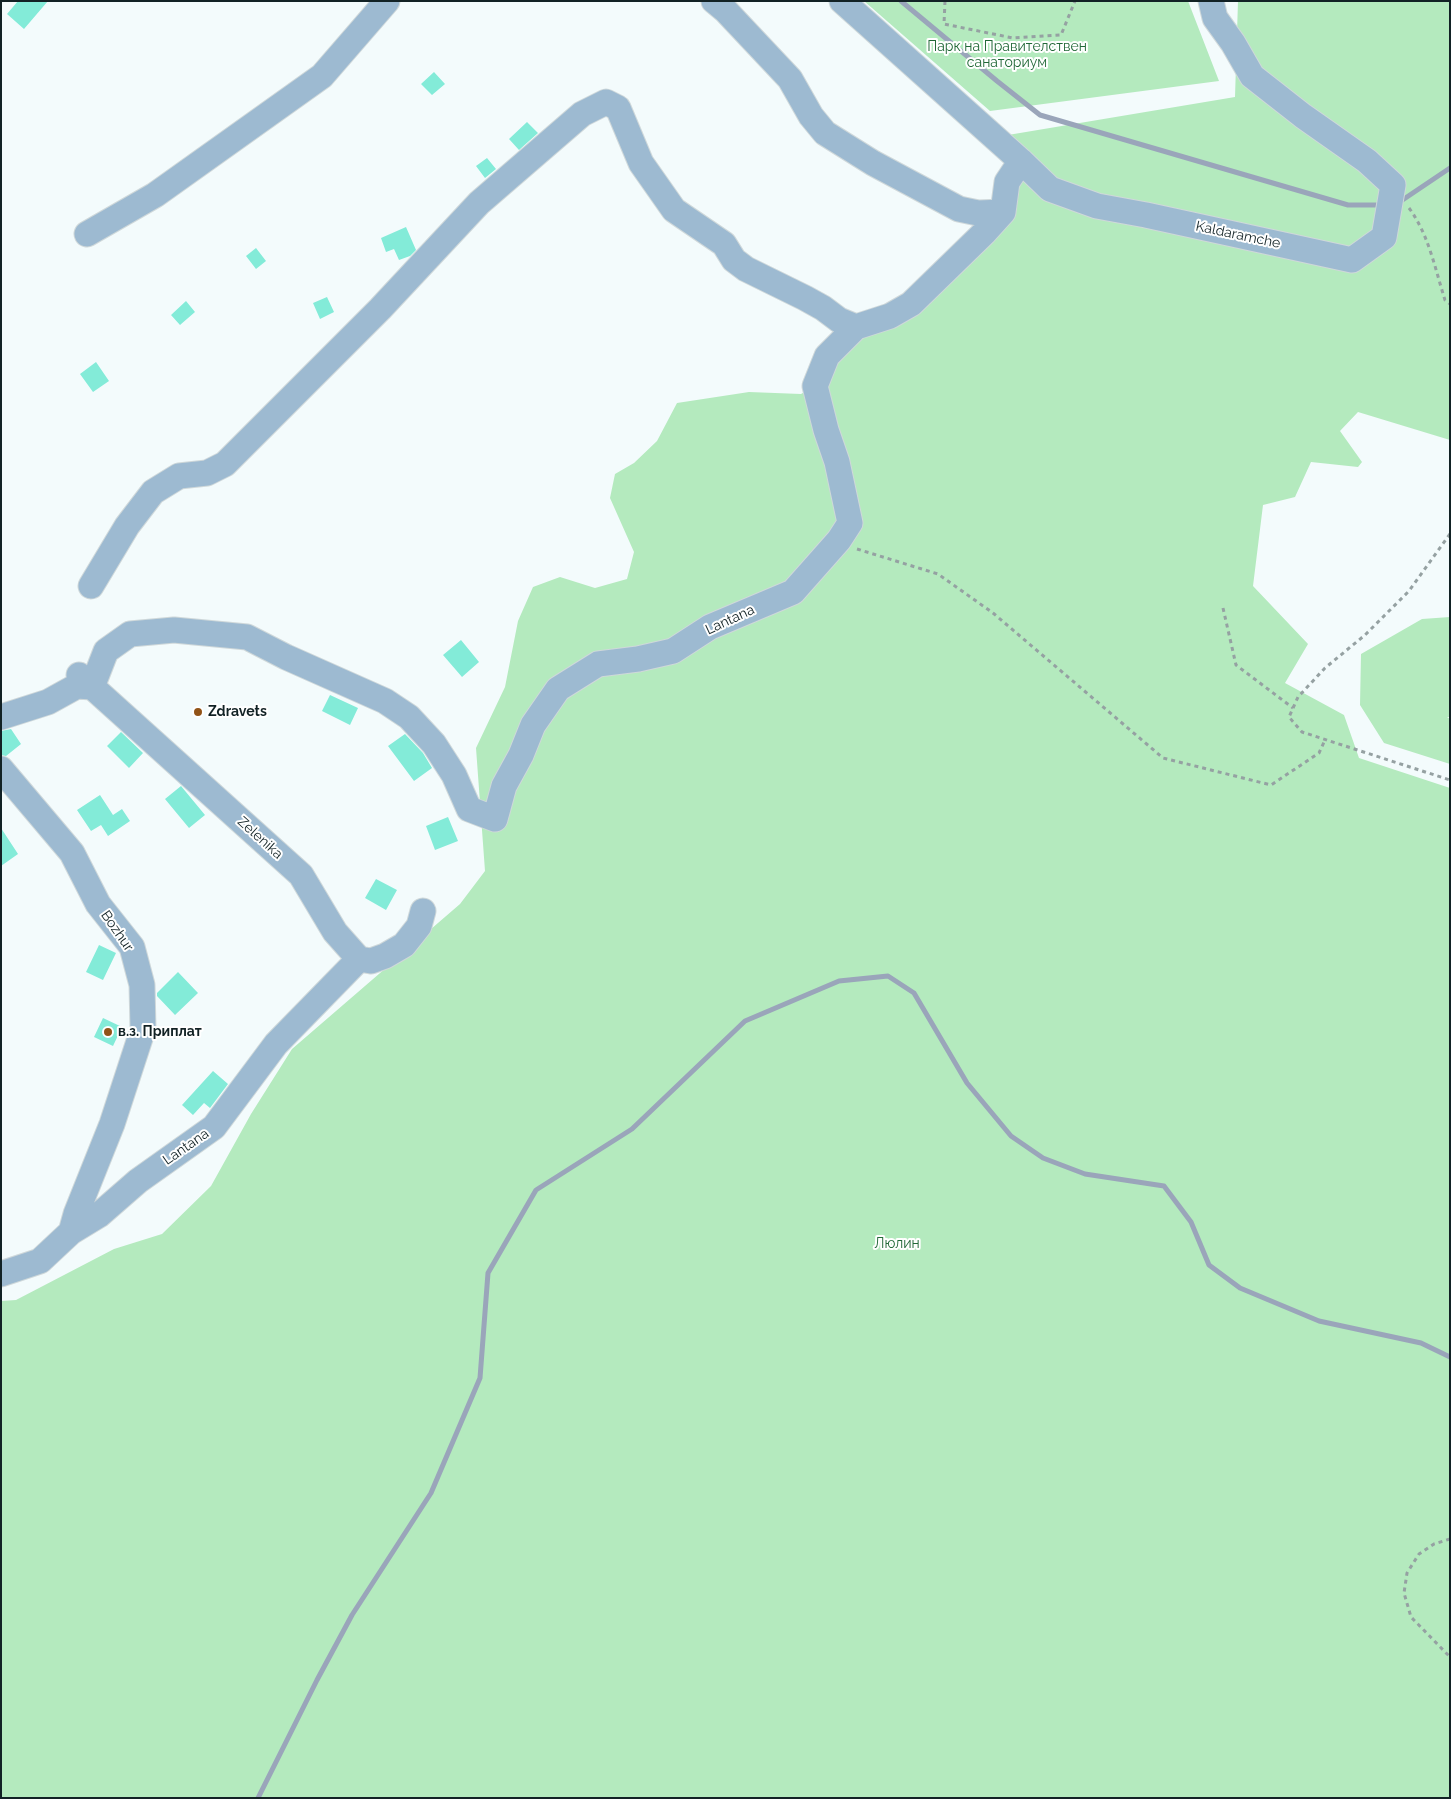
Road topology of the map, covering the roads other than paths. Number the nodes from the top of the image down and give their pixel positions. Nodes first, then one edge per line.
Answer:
1 (387, 1) edge
2 (714, 1) edge
3 (842, 1) edge
4 (1211, 1) edge
5 (1021, 161) junction
6 (1003, 212) junction
7 (86, 234) dead end
8 (856, 327) junction
9 (92, 586) dead end
10 (85, 680) junction
11 (1, 717) edge
12 (1, 769) edge
13 (423, 911) dead end
14 (358, 959) junction
15 (71, 1232) junction
16 (1, 1274) edge

1 - 7 street
2 - 6 street
3 - 5 street, Kaldaramche
4 - 5 street, Kaldaramche
5 - 6 street
6 - 8 street
8 - 9 street
8 - 10 street, Lantana
10 - 11 street
10 - 14 street, Zelenika
12 - 15 street, Bozhur
13 - 14 street
14 - 15 street, Lantana
15 - 16 street, Lantana

